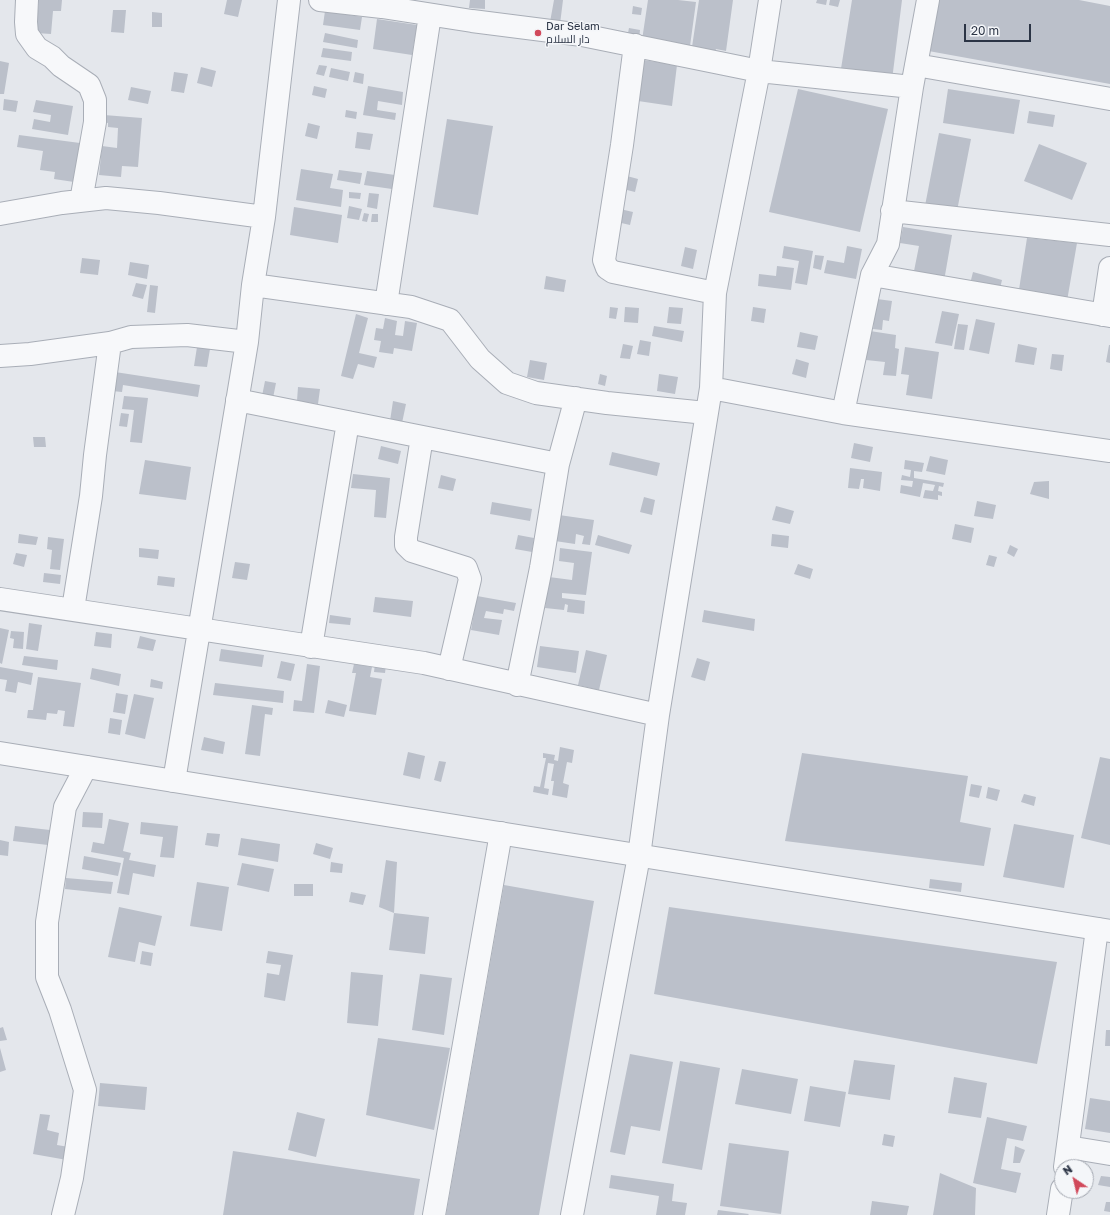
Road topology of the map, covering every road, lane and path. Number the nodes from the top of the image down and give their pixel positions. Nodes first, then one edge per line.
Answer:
1 (27, 0) edge
2 (288, 0) edge
3 (320, 0) edge
4 (770, 0) edge
5 (928, 0) edge
6 (430, 15) junction
7 (635, 45) junction
8 (759, 71) junction
9 (914, 76) junction
10 (1110, 99) edge
11 (81, 201) junction
12 (892, 211) junction
13 (0, 214) edge
14 (264, 218) junction
15 (1110, 235) edge
16 (1110, 268) edge
17 (872, 275) junction
18 (253, 285) junction
19 (715, 293) junction
20 (386, 304) junction
21 (1106, 315) edge
22 (246, 342) junction
23 (110, 343) junction
24 (0, 356) edge
25 (711, 388) junction
26 (576, 398) junction
27 (237, 400) junction
28 (843, 413) junction
29 (706, 414) junction
30 (348, 422) junction
31 (422, 437) junction
32 (1110, 451) edge
33 (558, 464) junction
34 (0, 599) edge
35 (73, 609) junction
36 (198, 629) junction
37 (311, 647) junction
38 (449, 669) junction
39 (517, 684) junction
40 (658, 715) junction
41 (0, 754) edge
42 (86, 767) junction
43 (174, 782) junction
44 (501, 834) junction
45 (638, 856) junction
46 (1104, 930) edge
47 (1110, 1154) edge
48 (1066, 1157) edge
49 (1060, 1199) edge
50 (63, 1215) edge
51 (434, 1215) edge
52 (572, 1215) edge
53 (1058, 1215) edge

1 - 11 street
2 - 14 street
3 - 6 street
4 - 8 street
5 - 9 street
6 - 7 street
6 - 20 street
7 - 8 street
7 - 19 street
8 - 9 street
8 - 19 street
9 - 10 street
9 - 12 street
11 - 13 street
11 - 14 street
12 - 15 street
12 - 17 street
14 - 18 street
16 - 21 street
17 - 21 street
17 - 28 street
18 - 20 street
18 - 22 street
19 - 25 street
20 - 26 street
22 - 23 street
22 - 27 street
23 - 24 street
23 - 35 street
25 - 28 street
25 - 29 street
26 - 29 street
26 - 33 street
27 - 30 street
27 - 36 street
28 - 32 street
29 - 40 street
30 - 31 street
30 - 37 street
31 - 33 street
31 - 38 street
33 - 39 street
34 - 35 street
35 - 36 street
36 - 37 street
36 - 43 street
37 - 38 street
38 - 39 street
39 - 40 street
40 - 45 street
41 - 42 street
42 - 43 street
42 - 50 street
43 - 44 street
44 - 45 street
44 - 51 street
45 - 46 street
45 - 52 street
46 - 48 street
47 - 48 street
49 - 53 street

